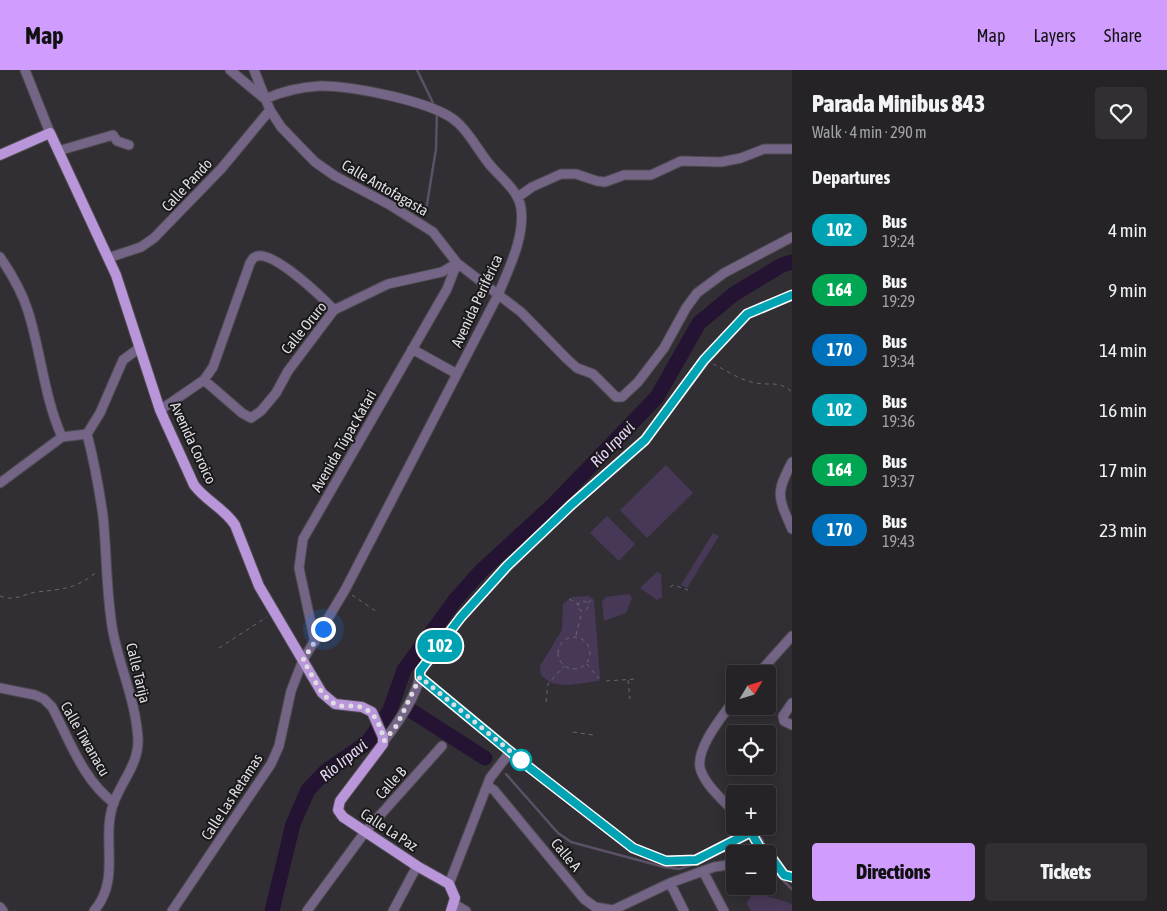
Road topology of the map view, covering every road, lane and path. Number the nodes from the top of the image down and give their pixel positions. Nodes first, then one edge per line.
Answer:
1 (25, 70) edge
2 (230, 70) edge
3 (254, 70) edge
4 (265, 99) junction
5 (270, 110) junction
6 (50, 133) junction
7 (129, 145) dead end
8 (792, 149) edge
9 (58, 151) junction
10 (0, 155) edge
11 (518, 197) junction
12 (792, 237) edge
13 (0, 256) edge
14 (108, 258) junction
15 (457, 263) junction
16 (498, 295) junction
17 (792, 295) edge
18 (334, 310) junction
19 (138, 349) junction
20 (412, 349) junction
21 (704, 360) junction
22 (457, 374) junction
23 (204, 380) junction
24 (792, 392) edge
25 (160, 410) junction
26 (87, 434) junction
27 (62, 437) junction
28 (792, 462) edge
29 (0, 483) edge
30 (792, 529) edge
31 (107, 565) junction
32 (670, 587) dead end
33 (345, 590) junction
34 (688, 590) dead end
35 (0, 596) edge
36 (569, 599) dead end
37 (592, 599) dead end
38 (588, 603) junction
39 (578, 605) junction
40 (582, 611) junction
41 (377, 612) dead end
42 (274, 613) junction
43 (576, 636) junction
44 (792, 636) edge
45 (557, 640) dead end
46 (315, 642) junction
47 (561, 642) junction
48 (219, 648) dead end
49 (303, 660) junction
50 (586, 663) junction
51 (564, 665) junction
52 (766, 665) edge
53 (420, 677) junction
54 (599, 678) dead end
55 (628, 679) junction
56 (636, 679) dead end
57 (606, 681) dead end
58 (0, 688) edge
59 (630, 699) dead end
60 (546, 702) dead end
61 (792, 703) edge
62 (726, 712) edge
63 (792, 725) edge
64 (573, 732) dead end
65 (593, 735) dead end
66 (383, 738) junction
67 (442, 746) dead end
68 (510, 751) junction
69 (487, 786) junction
70 (114, 803) junction
71 (726, 803) edge
72 (365, 832) junction
73 (739, 835) edge
74 (726, 864) edge
75 (776, 864) edge
76 (418, 866) junction
77 (703, 871) junction
78 (792, 877) edge
79 (670, 883) junction
80 (449, 884) junction
81 (0, 907) edge
82 (452, 908) edge
83 (3, 911) edge
84 (94, 911) edge
85 (172, 911) edge
86 (307, 911) edge
87 (393, 911) edge
88 (466, 911) edge
89 (613, 911) edge
90 (684, 911) edge
91 (724, 911) edge

1 - 6 street
2 - 4 street
3 - 4 street, Calle Antofagasta
4 - 5 street, Calle Antofagasta
4 - 11 street
5 - 14 street, Calle Pando
5 - 15 street, Calle Antofagasta
6 - 9 main road, Avenida Coroico
6 - 10 main road
7 - 9 street
8 - 11 street
9 - 14 main road, Avenida Coroico
11 - 16 street, Avenida Periférica
12 - 16 street, Calle Antofagasta
13 - 27 street
14 - 19 main road, Avenida Coroico
15 - 16 street, Calle Antofagasta
15 - 18 street, Calle Oruro
15 - 20 street, Avenida Túpac Katari
16 - 22 street, Avenida Periférica
17 - 21 street
18 - 23 street, Calle Oruro
18 - 23 street
19 - 25 main road, Avenida Coroico
19 - 26 street
20 - 22 street
20 - 46 street, Avenida Túpac Katari
21 - 24 path
21 - 53 street
22 - 33 street, Avenida Periférica
23 - 25 street
25 - 42 main road, Avenida Coroico
26 - 27 street
26 - 31 street, Calle Tarija
27 - 29 street
28 - 30 street
31 - 35 path
31 - 70 street, Calle Tarija
32 - 34 path
33 - 41 path
33 - 46 street, Avenida Periférica
36 - 39 path
37 - 38 path
38 - 39 path
38 - 40 path
39 - 40 path
40 - 43 path
42 - 48 path
42 - 49 main road, Avenida Coroico
43 - 47 path
43 - 50 path
44 - 52 street
45 - 47 path
46 - 49 street, Avenida Periférica
47 - 51 path
49 - 66 main road, Avenida Coroico
49 - 85 street, Calle Las Retamas
50 - 51 path
50 - 54 path
51 - 60 path
53 - 66 street
53 - 68 street
55 - 56 path
55 - 57 path
55 - 59 path
58 - 70 street, Calle Tiwanacu
61 - 63 street
62 - 71 street
64 - 65 path
66 - 72 main road, Calle La Paz
67 - 72 street, Calle B
68 - 69 street
68 - 73 street
69 - 80 street
69 - 89 street, Calle A
70 - 84 street, Calle Tarija
72 - 76 main road, Calle La Paz
72 - 86 street, Calle B
74 - 77 street, Calle A
75 - 78 street
76 - 80 main road, Calle La Paz
76 - 87 street
77 - 79 street, Calle A
77 - 91 street
79 - 89 street, Calle A
79 - 90 street
80 - 82 main road
81 - 83 street
82 - 88 street

